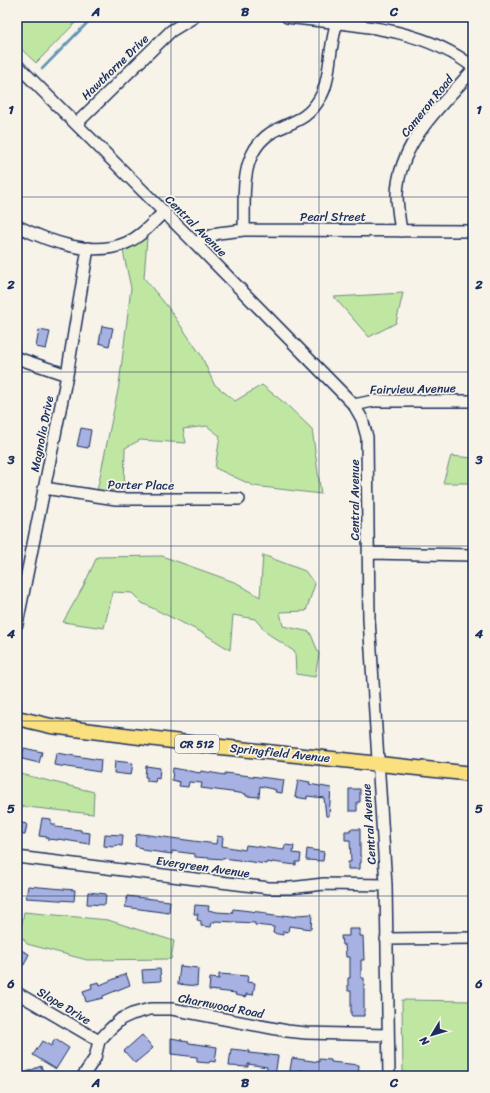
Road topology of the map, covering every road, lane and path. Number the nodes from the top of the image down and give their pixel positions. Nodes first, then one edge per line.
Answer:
1 (194, 17) edge
2 (288, 17) edge
3 (336, 23) junction
4 (17, 65) edge
5 (473, 67) edge
6 (473, 70) edge
7 (76, 124) junction
8 (164, 212) junction
9 (17, 226) edge
10 (244, 230) junction
11 (401, 231) junction
12 (473, 231) edge
13 (195, 243) junction
14 (88, 248) junction
15 (17, 358) edge
16 (67, 375) junction
17 (473, 401) edge
18 (354, 405) junction
19 (44, 488) junction
20 (239, 498) dead end
21 (368, 553) junction
22 (473, 555) edge
23 (19, 604) edge
24 (17, 624) edge
25 (17, 718) edge
26 (379, 763) junction
27 (473, 774) edge
28 (17, 858) edge
29 (386, 885) junction
30 (473, 938) edge
31 (386, 939) junction
32 (17, 993) edge
33 (388, 1035) junction
34 (99, 1041) junction
35 (83, 1076) edge
36 (389, 1076) edge

1 - 7 street, Hawthorne Drive
2 - 3 street
3 - 5 street
3 - 10 street
4 - 7 street, Central Avenue
6 - 11 street, Cameron Road
7 - 8 street, Central Avenue
8 - 13 street, Central Avenue
8 - 14 street
9 - 14 street
10 - 11 street, Pearl Street
10 - 13 street, Pearl Street
11 - 12 street, Pearl Street
13 - 18 street, Central Avenue
14 - 16 street, Magnolia Drive
15 - 16 street
16 - 19 street, Magnolia Drive
17 - 18 street, Fairview Avenue
18 - 21 street, Central Avenue
19 - 20 street, Porter Place
19 - 23 street, Magnolia Drive
21 - 22 street
21 - 26 street, Central Avenue
23 - 24 street, Magnolia Drive
25 - 26 main road, Springfield Avenue / CR 512
26 - 27 main road, Springfield Avenue / CR 512
26 - 29 street, Central Avenue
28 - 29 street, Evergreen Avenue
29 - 31 street, Central Avenue
30 - 31 street
31 - 33 street, Central Avenue
32 - 34 street, Slope Drive
33 - 34 street, Charnwood Road
33 - 36 street, Central Avenue
34 - 35 street, Charnwood Road

